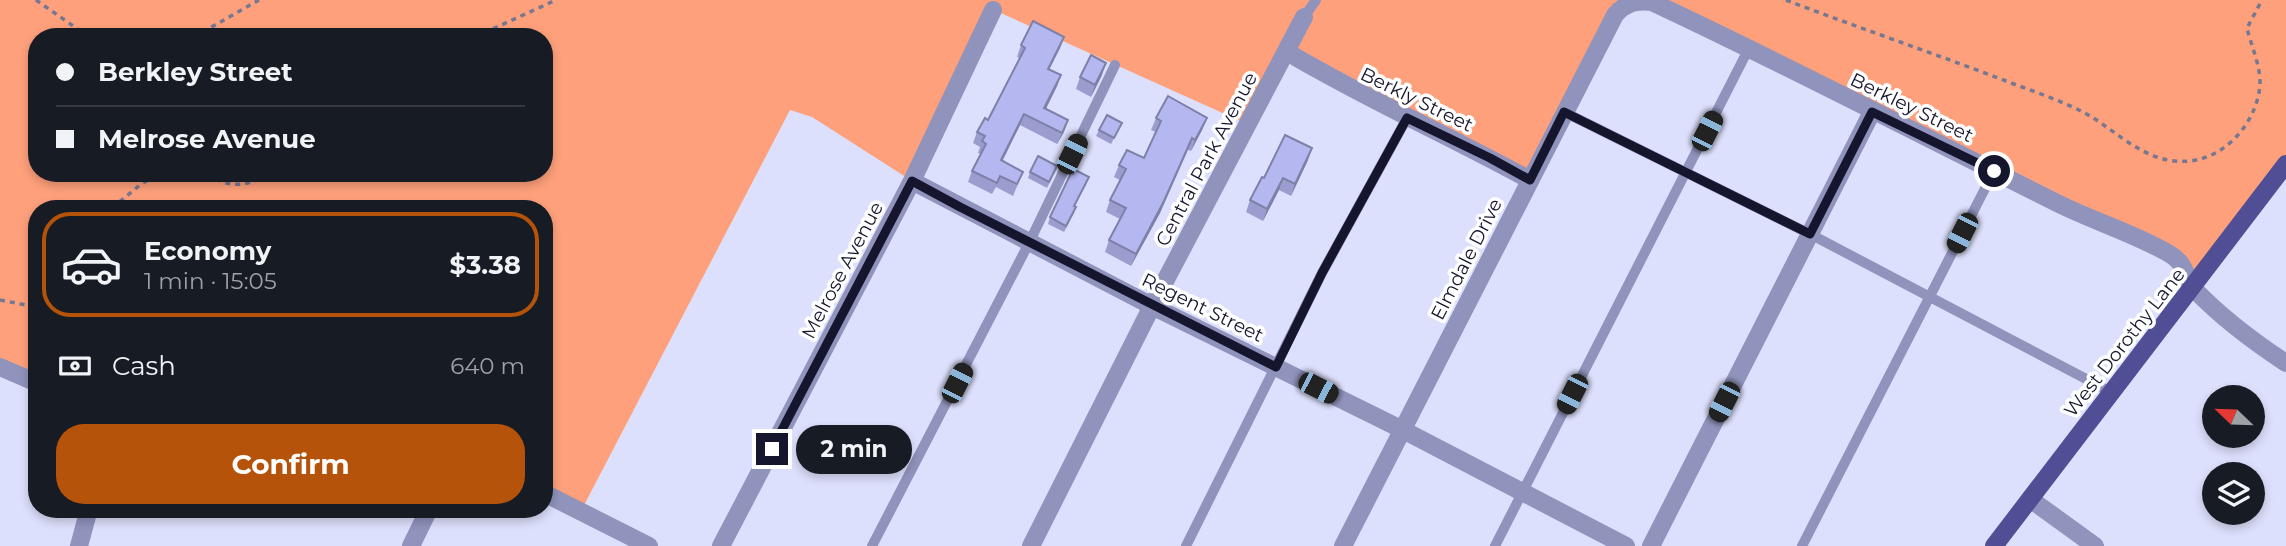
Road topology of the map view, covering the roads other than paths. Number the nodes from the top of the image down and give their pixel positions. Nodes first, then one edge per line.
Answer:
1 (1316, 0) edge
2 (1636, 1) edge
3 (993, 10) dead end
4 (1304, 17) joint
5 (1749, 48) junction
6 (1287, 52) junction
7 (1115, 65) dead end
8 (1564, 112) junction
9 (1872, 112) junction
10 (1407, 118) junction
11 (2286, 164) edge
12 (1994, 171) junction
13 (1686, 173) junction
14 (1530, 180) junction
15 (912, 181) junction
16 (1810, 234) junction
17 (1028, 243) junction
18 (2192, 288) junction
19 (1930, 296) junction
20 (1152, 306) junction
21 (2286, 363) edge
22 (0, 367) edge
23 (1276, 367) junction
24 (28, 379) edge
25 (2112, 392) junction
26 (1403, 430) junction
27 (1522, 493) junction
28 (553, 498) edge
29 (2030, 499) junction
30 (87, 518) edge
31 (425, 518) edge
32 (79, 546) edge
33 (411, 546) edge
34 (649, 546) edge
35 (722, 546) edge
36 (872, 546) edge
37 (1031, 546) edge
38 (1185, 546) edge
39 (1343, 546) edge
40 (1495, 546) edge
41 (1626, 546) edge
42 (1651, 546) edge
43 (1802, 546) edge
44 (1994, 546) edge
45 (2095, 546) edge

1 - 4 lane
2 - 5 street, Berkley Street
2 - 8 street, Elmdale Drive
3 - 15 street, Melrose Avenue
4 - 6 street, Central Park Avenue
5 - 9 street, Berkley Street
5 - 13 lane
6 - 10 street, Berkly Street
6 - 20 street, Central Park Avenue
7 - 17 lane
8 - 13 lane
8 - 14 street, Elmdale Drive
9 - 12 street, Berkley Street
9 - 16 street
10 - 14 street, Berkly Street
10 - 23 lane
11 - 18 main road, West Dorothy Lane
12 - 18 street, Berkley Street
12 - 19 lane
13 - 16 lane
13 - 27 lane
14 - 26 street, Elmdale Drive
15 - 17 street, Regent Street
15 - 35 street, Melrose Avenue
16 - 19 lane
16 - 42 street
17 - 20 street, Regent Street
17 - 36 lane
18 - 21 street, Berkley Street
18 - 25 main road, West Dorothy Lane
19 - 25 lane
19 - 43 lane
20 - 23 street, Regent Street
20 - 37 street, Central Park Avenue
22 - 24 street
23 - 26 street, Regent Street
23 - 38 lane
25 - 29 main road, West Dorothy Lane
26 - 27 street, Regent Street
26 - 39 street, Elmdale Drive
27 - 40 lane
27 - 41 street, Regent Street
28 - 34 street
29 - 44 main road, West Dorothy Lane
29 - 45 street
30 - 32 street
31 - 33 street

